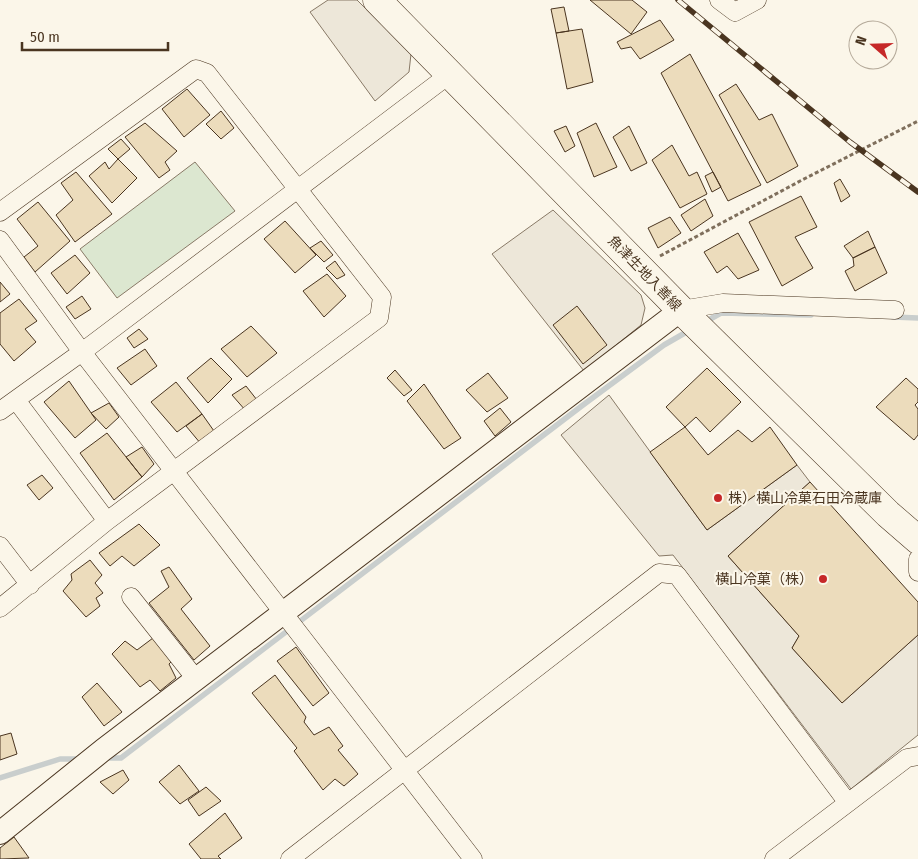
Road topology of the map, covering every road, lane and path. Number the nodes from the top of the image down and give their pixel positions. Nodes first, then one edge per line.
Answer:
1 (377, 0) edge
2 (720, 0) edge
3 (757, 0) edge
4 (450, 74) junction
5 (918, 121) edge
6 (299, 188) junction
7 (0, 212) edge
8 (0, 240) edge
9 (640, 266) junction
10 (682, 310) junction
11 (894, 310) dead end
12 (82, 352) junction
13 (16, 400) junction
14 (0, 411) edge
15 (175, 470) junction
16 (107, 521) junction
17 (918, 540) edge
18 (0, 546) edge
19 (918, 559) edge
20 (918, 572) edge
21 (30, 585) junction
22 (131, 597) dead end
23 (0, 608) edge
24 (283, 613) junction
25 (196, 679) junction
26 (918, 756) edge
27 (406, 769) junction
28 (848, 803) junction
29 (0, 833) edge
30 (290, 859) edge
31 (473, 859) edge
32 (774, 859) edge

1 - 4 main road, 魚津生地入善線
2 - 3 street
4 - 6 street
4 - 9 main road, 魚津生地入善線
5 - 9 path
6 - 7 street
6 - 12 street
6 - 15 street
8 - 12 street
9 - 10 main road, 魚津生地入善線
10 - 11 street
10 - 17 main road, 魚津生地入善線
10 - 24 street
12 - 13 street
12 - 15 street
13 - 14 street
13 - 16 street
15 - 16 street
15 - 24 street
16 - 21 street
18 - 21 street
19 - 20 street
21 - 23 street
22 - 25 street
24 - 25 street
24 - 27 street
25 - 29 street
26 - 28 street
27 - 28 street
27 - 30 street
27 - 31 street
28 - 32 street

